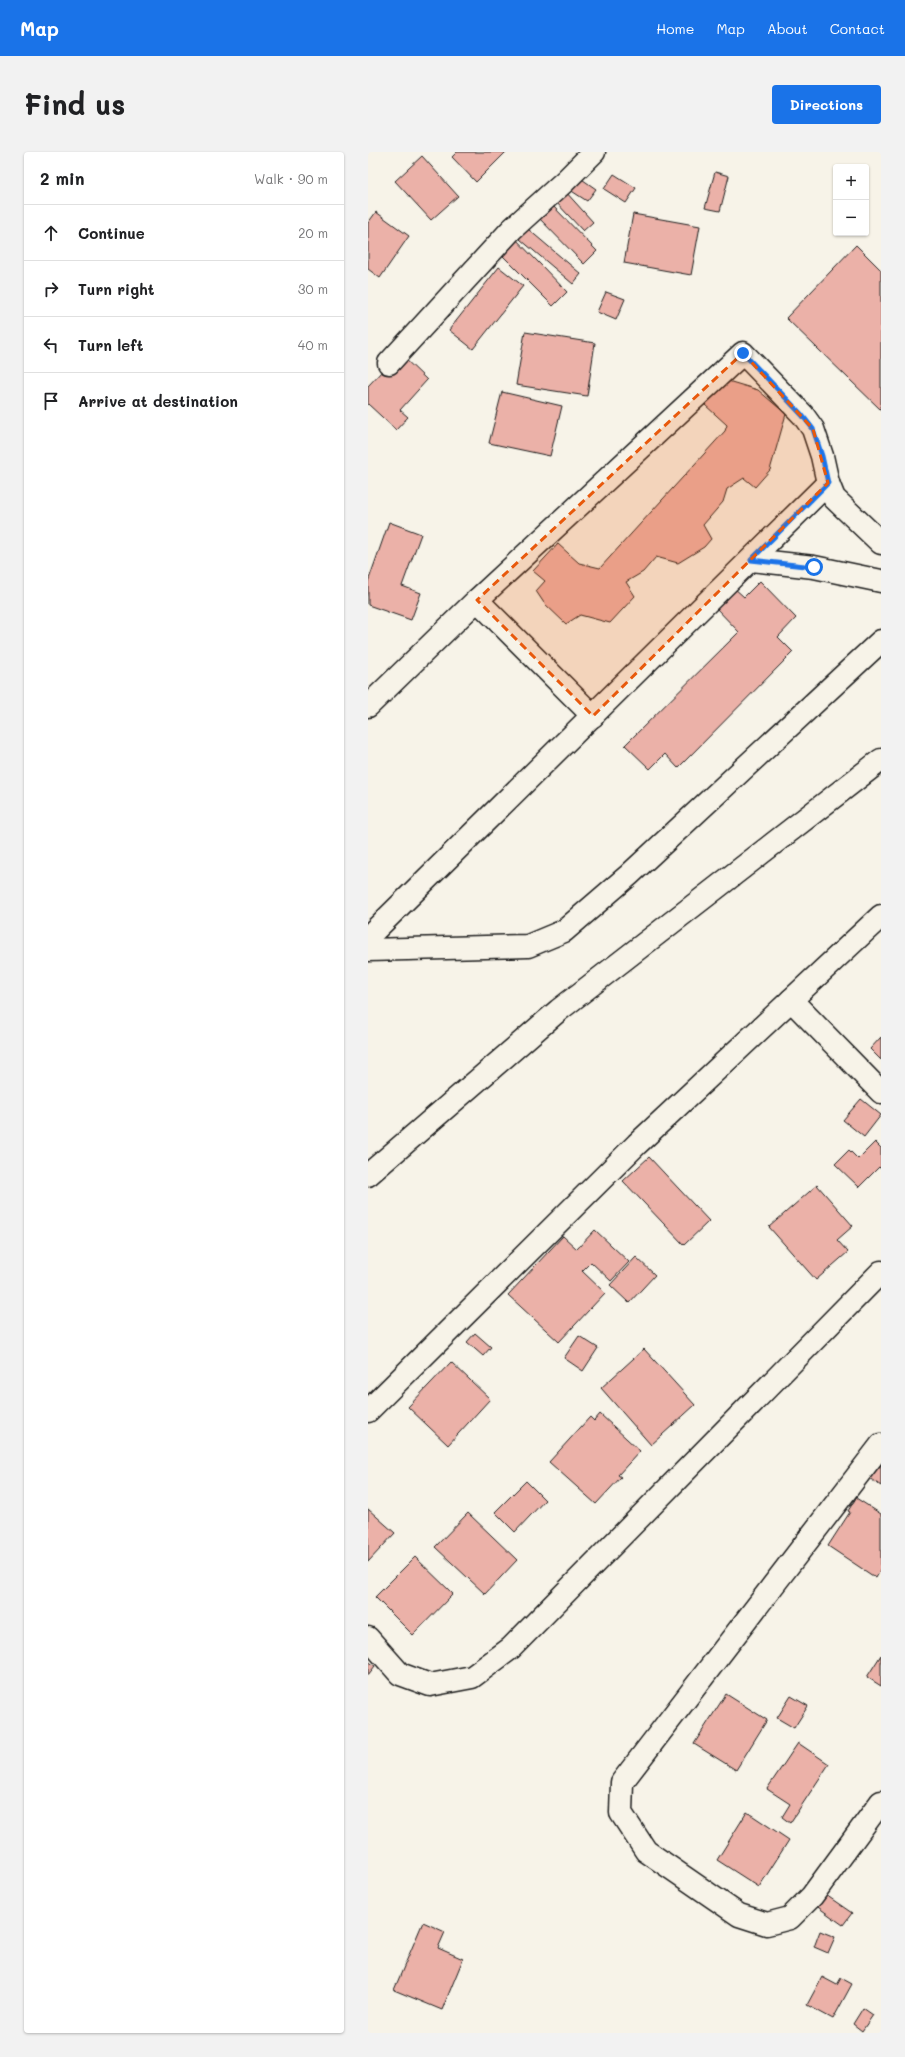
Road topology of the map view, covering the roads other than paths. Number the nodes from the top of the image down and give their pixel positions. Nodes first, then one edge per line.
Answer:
1 (594, 152) edge
2 (389, 363) dead end
3 (828, 483) junction
4 (881, 544) edge
5 (751, 560) junction
6 (881, 581) edge
7 (477, 600) junction
8 (881, 641) edge
9 (368, 706) edge
10 (593, 716) junction
11 (881, 760) edge
12 (881, 916) edge
13 (368, 937) edge
14 (368, 950) edge
15 (791, 1000) junction
16 (881, 1092) edge
17 (368, 1175) edge
18 (881, 1272) edge
19 (368, 1411) edge
20 (881, 1445) edge
21 (368, 1638) edge
22 (881, 1802) edge

1 - 2 street
3 - 4 street
3 - 5 street
3 - 7 street
5 - 6 street
5 - 10 street
7 - 9 street
7 - 10 street
8 - 14 street
10 - 13 street
11 - 17 street
12 - 15 street
15 - 16 street
15 - 19 street
18 - 21 street
20 - 22 street

